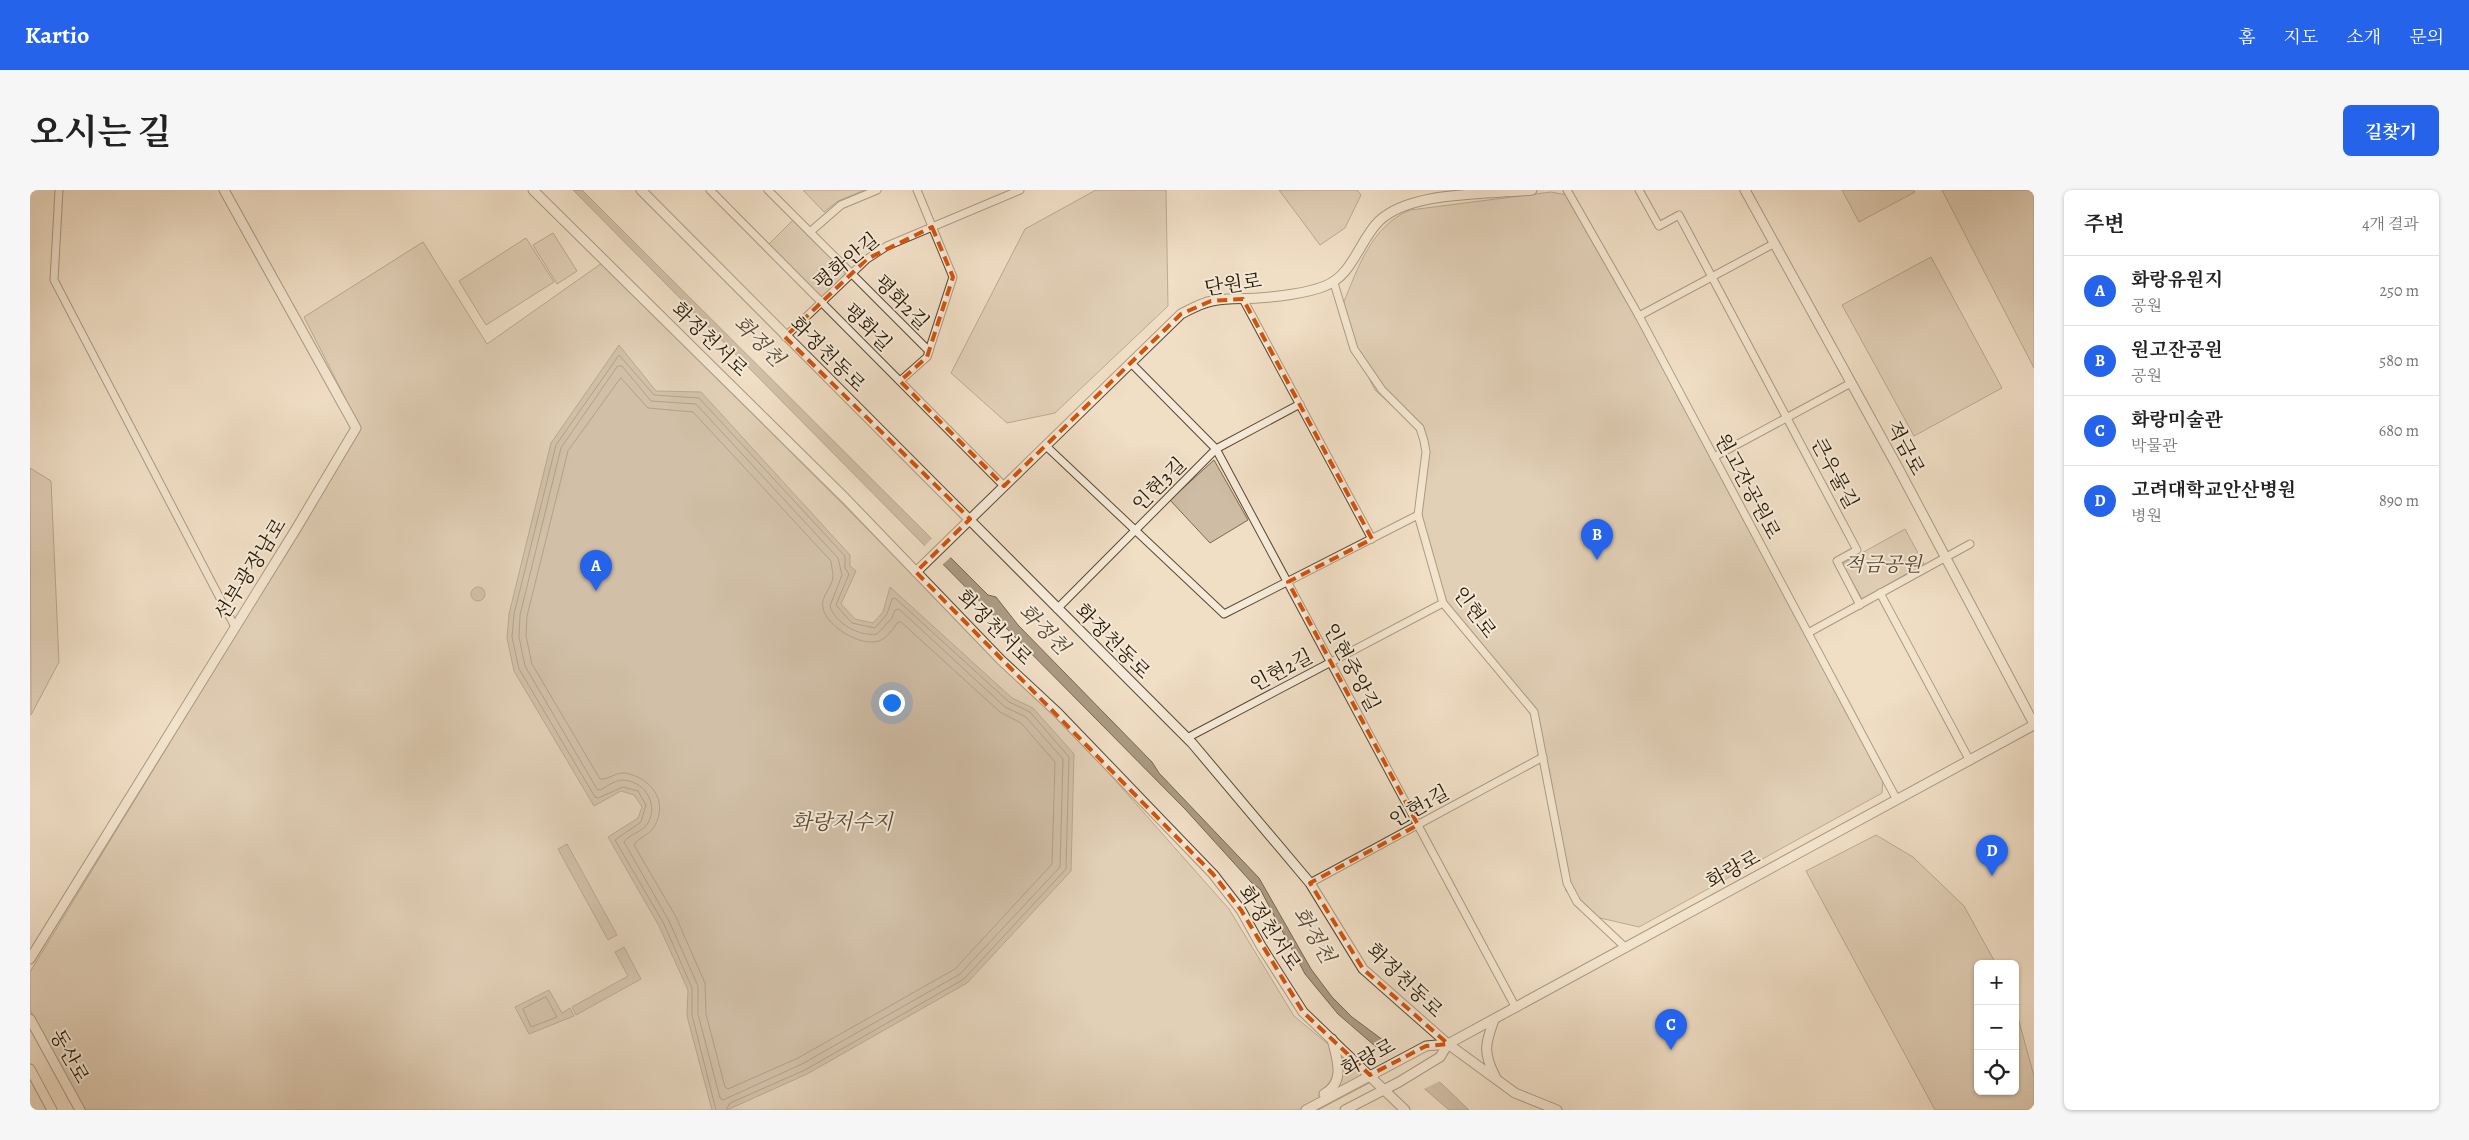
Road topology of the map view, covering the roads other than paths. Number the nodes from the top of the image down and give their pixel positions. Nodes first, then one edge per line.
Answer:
1 (59, 190) edge
2 (224, 190) edge
3 (533, 190) edge
4 (641, 190) edge
5 (710, 190) edge
6 (768, 190) edge
7 (878, 190) edge
8 (917, 190) edge
9 (1020, 190) edge
10 (1532, 190) edge
11 (1567, 190) edge
12 (1639, 190) edge
13 (1745, 190) edge
14 (932, 227) junction
15 (810, 232) junction
16 (1775, 243) junction
17 (851, 274) junction
18 (1710, 277) junction
19 (1334, 283) junction
20 (1243, 299) junction
21 (820, 303) junction
22 (1639, 316) junction
23 (785, 337) junction
24 (929, 351) junction
25 (1131, 363) junction
26 (900, 381) junction
27 (1851, 383) junction
28 (1300, 404) junction
29 (1787, 418) junction
30 (1046, 446) junction
31 (1216, 449) junction
32 (1714, 457) junction
33 (1004, 486) junction
34 (1418, 515) junction
35 (970, 519) junction
36 (1135, 530) junction
37 (1372, 538) junction
38 (1970, 544) dead end
39 (1945, 557) junction
40 (920, 569) junction
41 (1288, 582) junction
42 (1880, 594) junction
43 (1443, 603) junction
44 (1860, 604) junction
45 (1057, 609) junction
46 (235, 627) junction
47 (1808, 633) junction
48 (1330, 662) junction
49 (2034, 724) edge
50 (1187, 738) junction
51 (1543, 757) junction
52 (1970, 760) junction
53 (1897, 800) junction
54 (1418, 825) junction
55 (1310, 883) junction
56 (1626, 948) junction
57 (30, 959) edge
58 (1516, 1008) junction
59 (30, 1019) edge
60 (1494, 1020) junction
61 (1332, 1039) junction
62 (1448, 1044) junction
63 (30, 1069) edge
64 (1370, 1075) junction
65 (1496, 1078) junction
66 (1384, 1088) junction
67 (52, 1110) edge
68 (80, 1110) edge
69 (1305, 1110) edge
70 (1344, 1110) edge
71 (1405, 1110) edge
72 (1557, 1110) edge

1 - 46 street
2 - 46 street, 선부광장남로
3 - 40 street, 화정천서로
4 - 23 street, 화정천동로
5 - 21 street, 평화길
6 - 15 street, 평화2길
7 - 15 street
8 - 14 street
9 - 14 street, 평화안길
10 - 19 street
11 - 22 street, 원고잔공원로
12 - 18 street, 큰우물길
13 - 16 street, 적금로
14 - 17 street, 평화안길
14 - 24 street
15 - 17 street, 평화2길
16 - 18 street
16 - 27 street, 적금로
17 - 21 street, 평화안길
17 - 24 street, 평화2길
18 - 22 street
18 - 29 street, 큰우물길
19 - 20 street, 단원로
19 - 34 street, 인현로
20 - 25 street, 단원로
20 - 28 street
21 - 23 street, 평화안길
21 - 26 street, 평화길
22 - 32 street, 원고잔공원로
23 - 35 street, 화정천동로
24 - 26 street
25 - 30 street, 단원로
25 - 31 street, 인현중앙길
26 - 33 street, 평화길
27 - 29 street
27 - 39 street, 적금로
28 - 31 street, 인현3길
28 - 37 street
29 - 32 street
29 - 44 street, 큰우물길
30 - 33 street, 단원로
30 - 36 street
31 - 36 street, 인현3길
31 - 41 street, 인현중앙길
32 - 47 street, 원고잔공원로
33 - 35 street, 단원로
34 - 37 street
34 - 43 street, 인현로
35 - 40 street, 단원로
35 - 45 street, 화정천동로
36 - 41 street
36 - 45 street, 인현3길
37 - 41 street
38 - 39 street
39 - 42 street
39 - 49 street, 적금로
40 - 61 street, 화정천서로
41 - 48 street, 인현중앙길
42 - 44 street
42 - 52 street
43 - 48 street, 인현2길
43 - 51 street, 인현로
44 - 47 street
45 - 50 street, 화정천동로
46 - 57 street, 선부광장남로
47 - 53 street, 원고잔공원로
48 - 50 street, 인현2길
48 - 54 street, 인현중앙길
49 - 52 street, 화랑로
50 - 55 street, 화정천동로
51 - 54 street, 인현1길
51 - 56 street, 인현로
52 - 53 street, 화랑로
53 - 56 street, 화랑로
54 - 55 street, 인현1길
54 - 58 street, 인현중앙길
55 - 62 street, 화정천동로
56 - 58 street, 화랑로
58 - 60 street, 화랑로
59 - 68 street, 동산로
60 - 62 street, 화랑로
60 - 65 street
61 - 64 street, 화정천서로
61 - 69 street
62 - 64 street, 화랑로
62 - 65 street, 화정천동로
62 - 66 street, 화랑로
63 - 67 street, 동산로
64 - 66 street, 화정천서로
64 - 69 street, 화랑로
65 - 72 street, 화정천동로
66 - 70 street, 화랑로
66 - 71 street, 화정천서로

